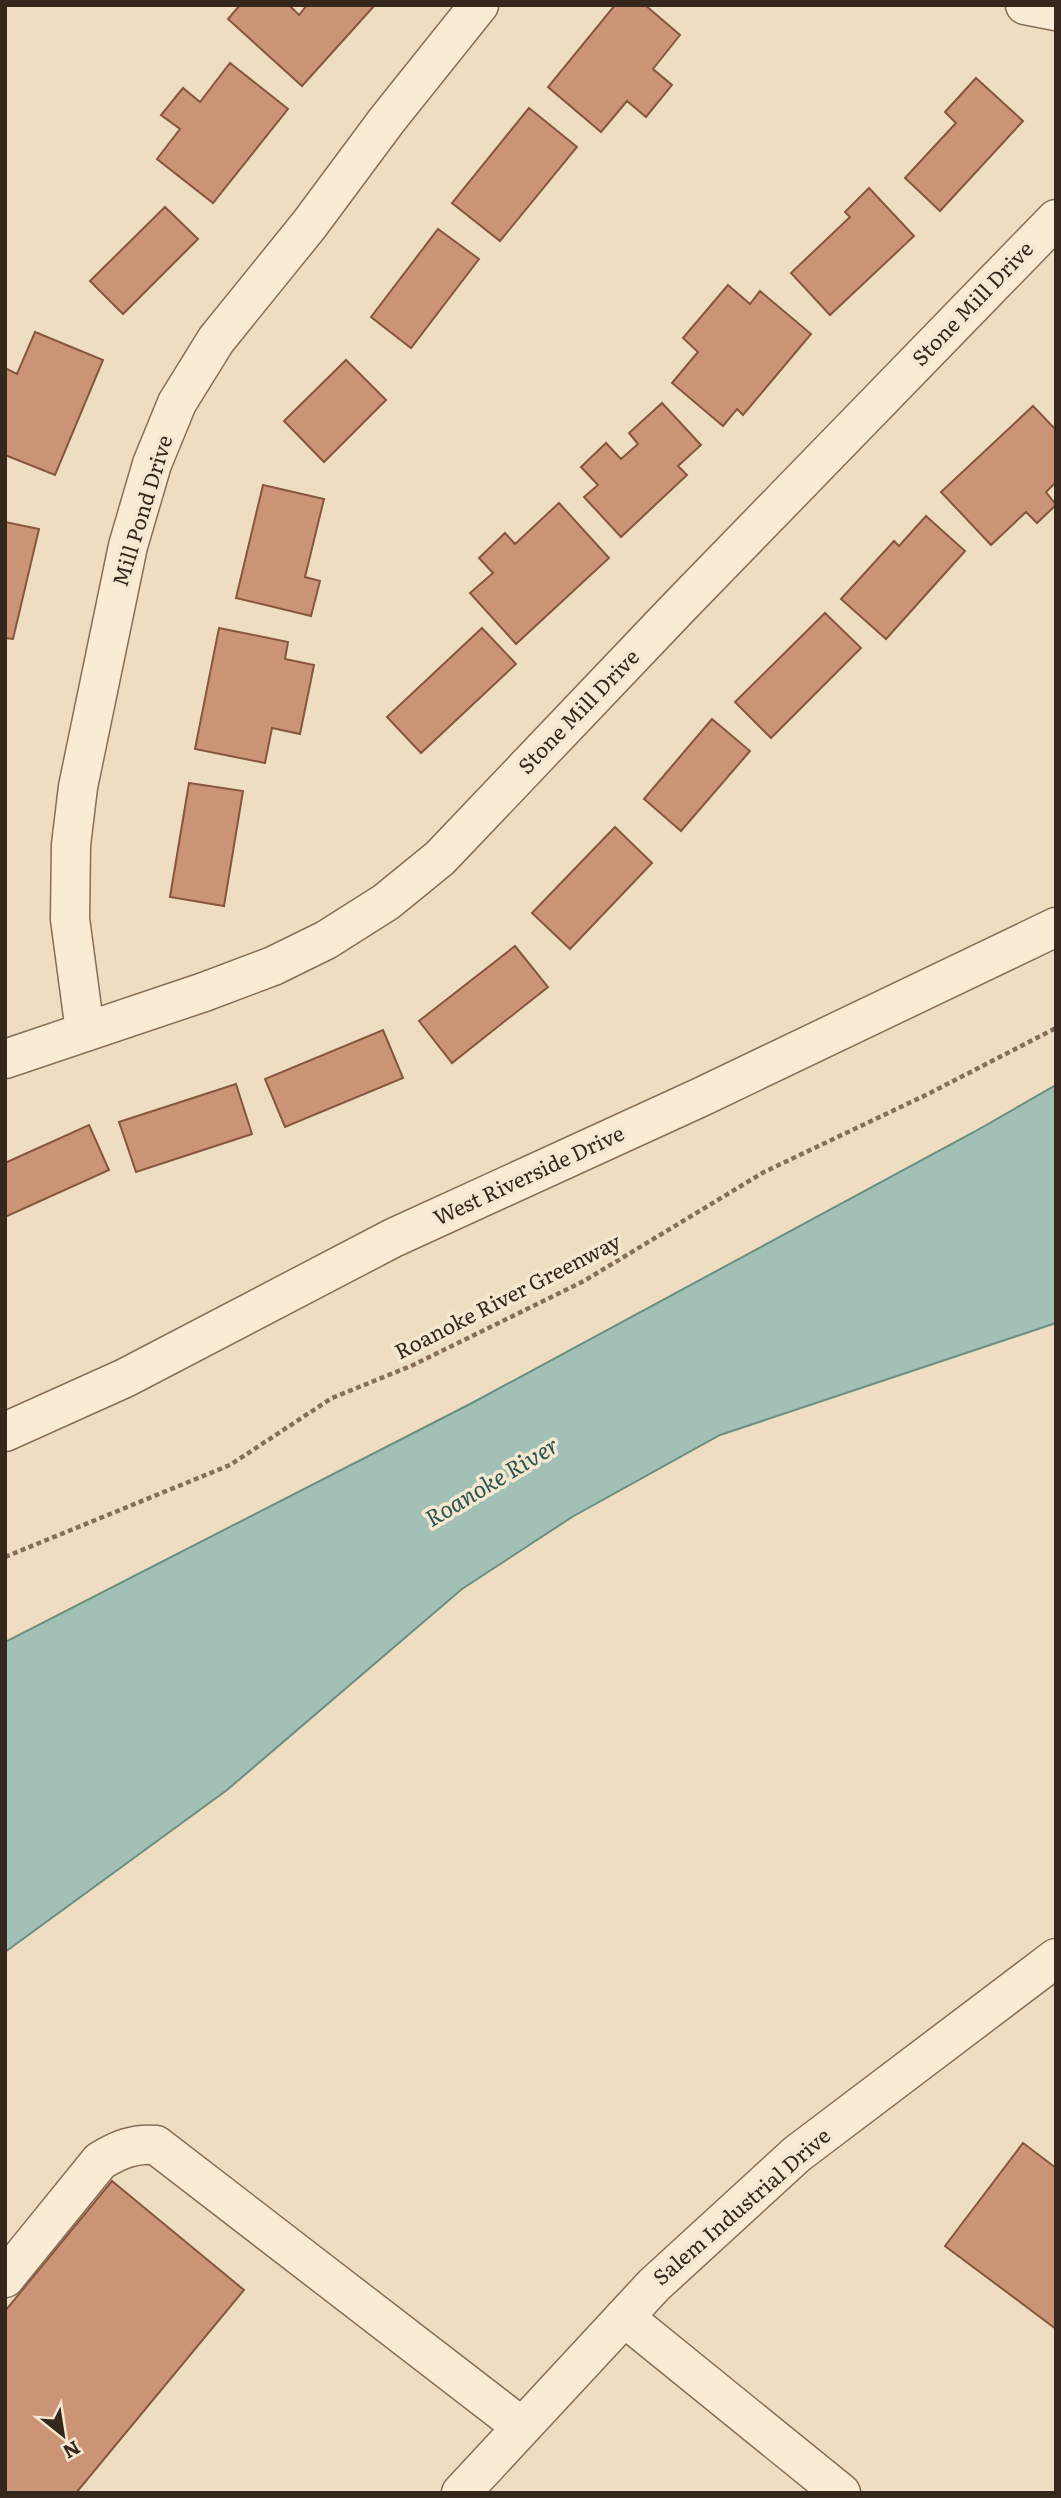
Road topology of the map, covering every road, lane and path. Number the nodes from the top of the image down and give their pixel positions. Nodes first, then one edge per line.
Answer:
1 (479, 5) edge
2 (1025, 5) edge
3 (1056, 11) edge
4 (1056, 219) edge
5 (1056, 927) edge
6 (1056, 1028) edge
7 (85, 1031) junction
8 (5, 1059) edge
9 (5, 1432) edge
10 (5, 1558) edge
11 (1056, 1958) edge
12 (5, 2278) edge
13 (624, 2317) junction
14 (522, 2427) junction
15 (461, 2493) edge
16 (841, 2493) edge

1 - 7 street, Mill Pond Drive
2 - 3 street
4 - 7 street, Stone Mill Drive
5 - 9 street, West Riverside Drive
6 - 10 path, Roanoke River Greenway
7 - 8 street, Stone Mill Drive
11 - 13 street, Salem Industrial Drive
12 - 14 street
13 - 14 street, Salem Industrial Drive
13 - 16 street
14 - 15 street, Salem Industrial Drive

